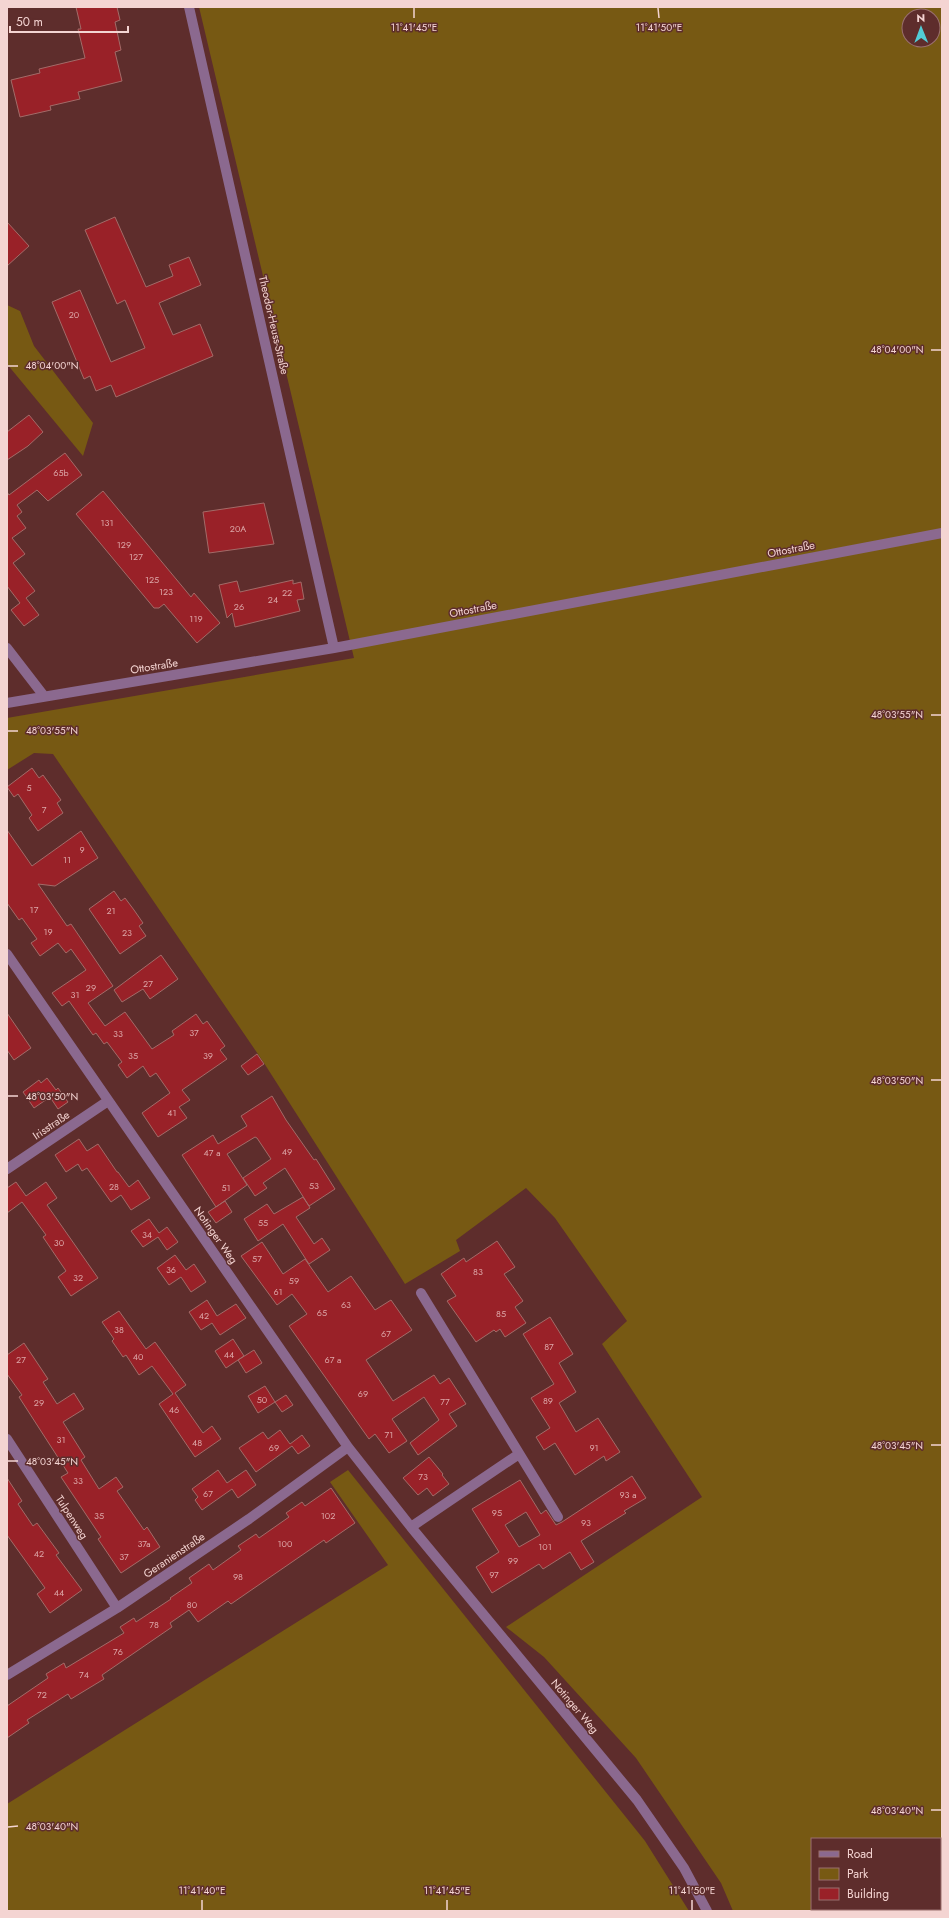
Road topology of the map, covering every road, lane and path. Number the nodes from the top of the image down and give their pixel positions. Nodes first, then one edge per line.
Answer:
1 (189, 7) edge
2 (942, 533) edge
3 (7, 648) edge
4 (334, 648) junction
5 (44, 696) junction
6 (7, 703) edge
7 (7, 954) edge
8 (108, 1101) junction
9 (7, 1169) edge
10 (421, 1293) dead end
11 (7, 1439) edge
12 (348, 1447) junction
13 (522, 1458) junction
14 (558, 1517) dead end
15 (411, 1527) junction
16 (117, 1608) junction
17 (7, 1675) edge
18 (707, 1911) edge

1 - 4 street, Theodor-Heuss-Straße
2 - 4 street, Ottostraße
3 - 5 street
4 - 5 street, Ottostraße
5 - 6 street, Ottostraße
7 - 8 street, Notinger Weg
8 - 9 street, Irisstraße
8 - 12 street, Notinger Weg
10 - 13 street
11 - 16 street, Tulpenweg
12 - 15 street, Notinger Weg
12 - 16 street, Geranienstraße
13 - 14 street
13 - 15 street
15 - 18 street, Notinger Weg
16 - 17 street, Geranienstraße

